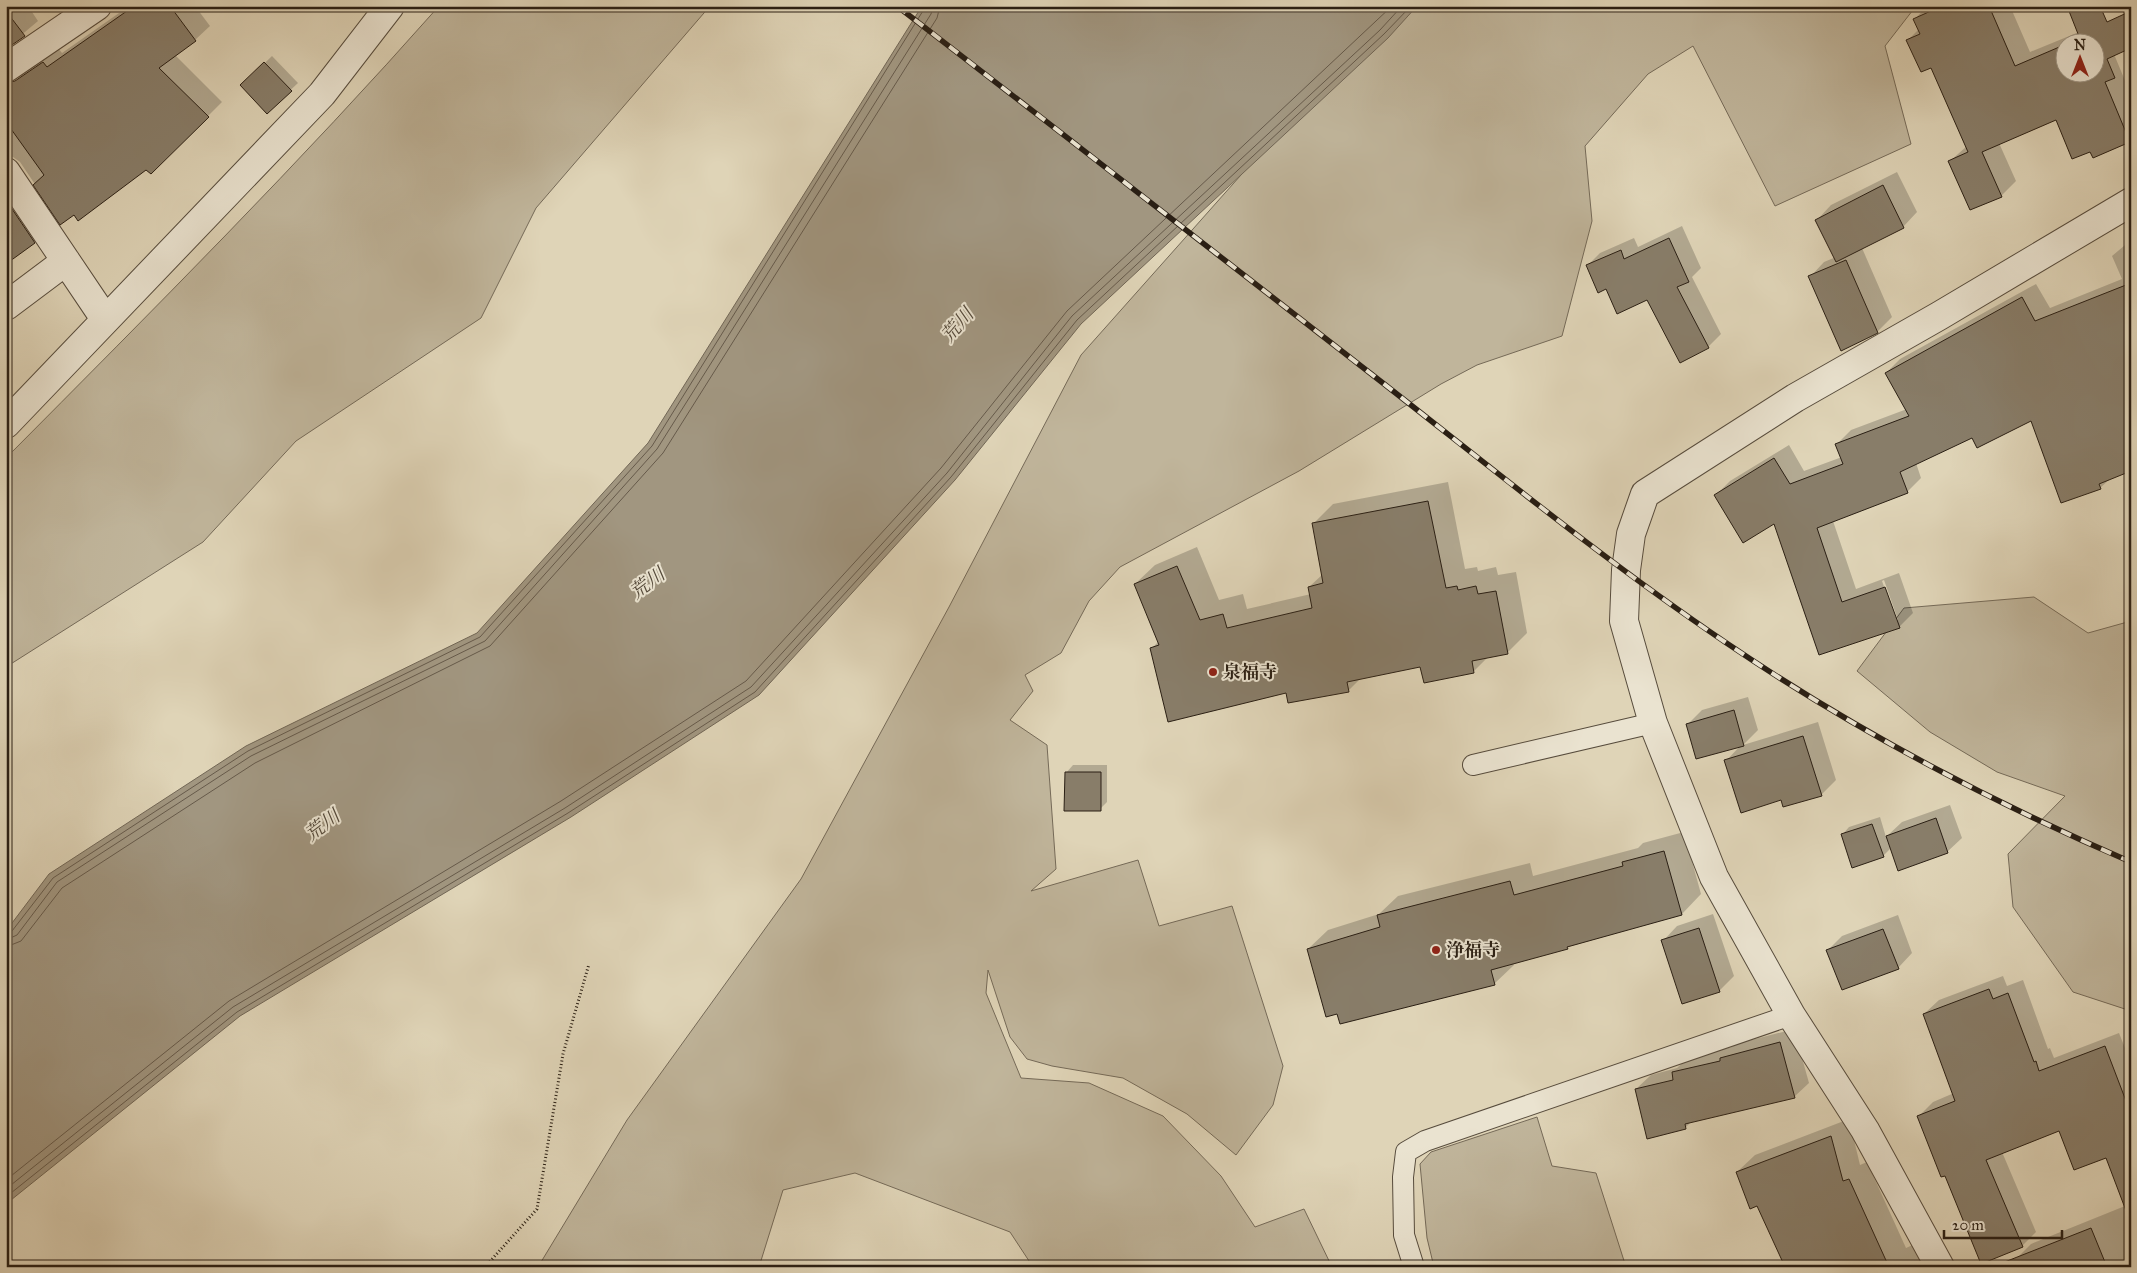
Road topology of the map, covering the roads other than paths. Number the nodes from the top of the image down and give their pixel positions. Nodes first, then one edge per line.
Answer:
1 (96, 6) edge
2 (390, 6) edge
3 (6, 68) edge
4 (6, 172) edge
5 (2131, 202) edge
6 (66, 261) junction
7 (6, 306) edge
8 (105, 319) junction
9 (6, 424) edge
10 (1653, 723) junction
11 (1473, 766) dead end
12 (1791, 1015) junction
13 (1414, 1267) edge
14 (1940, 1267) edge

1 - 3 street
2 - 8 street
4 - 6 street
5 - 10 street
6 - 7 street
6 - 8 street
8 - 9 street
10 - 11 lane
10 - 12 street
12 - 13 lane
12 - 14 street

